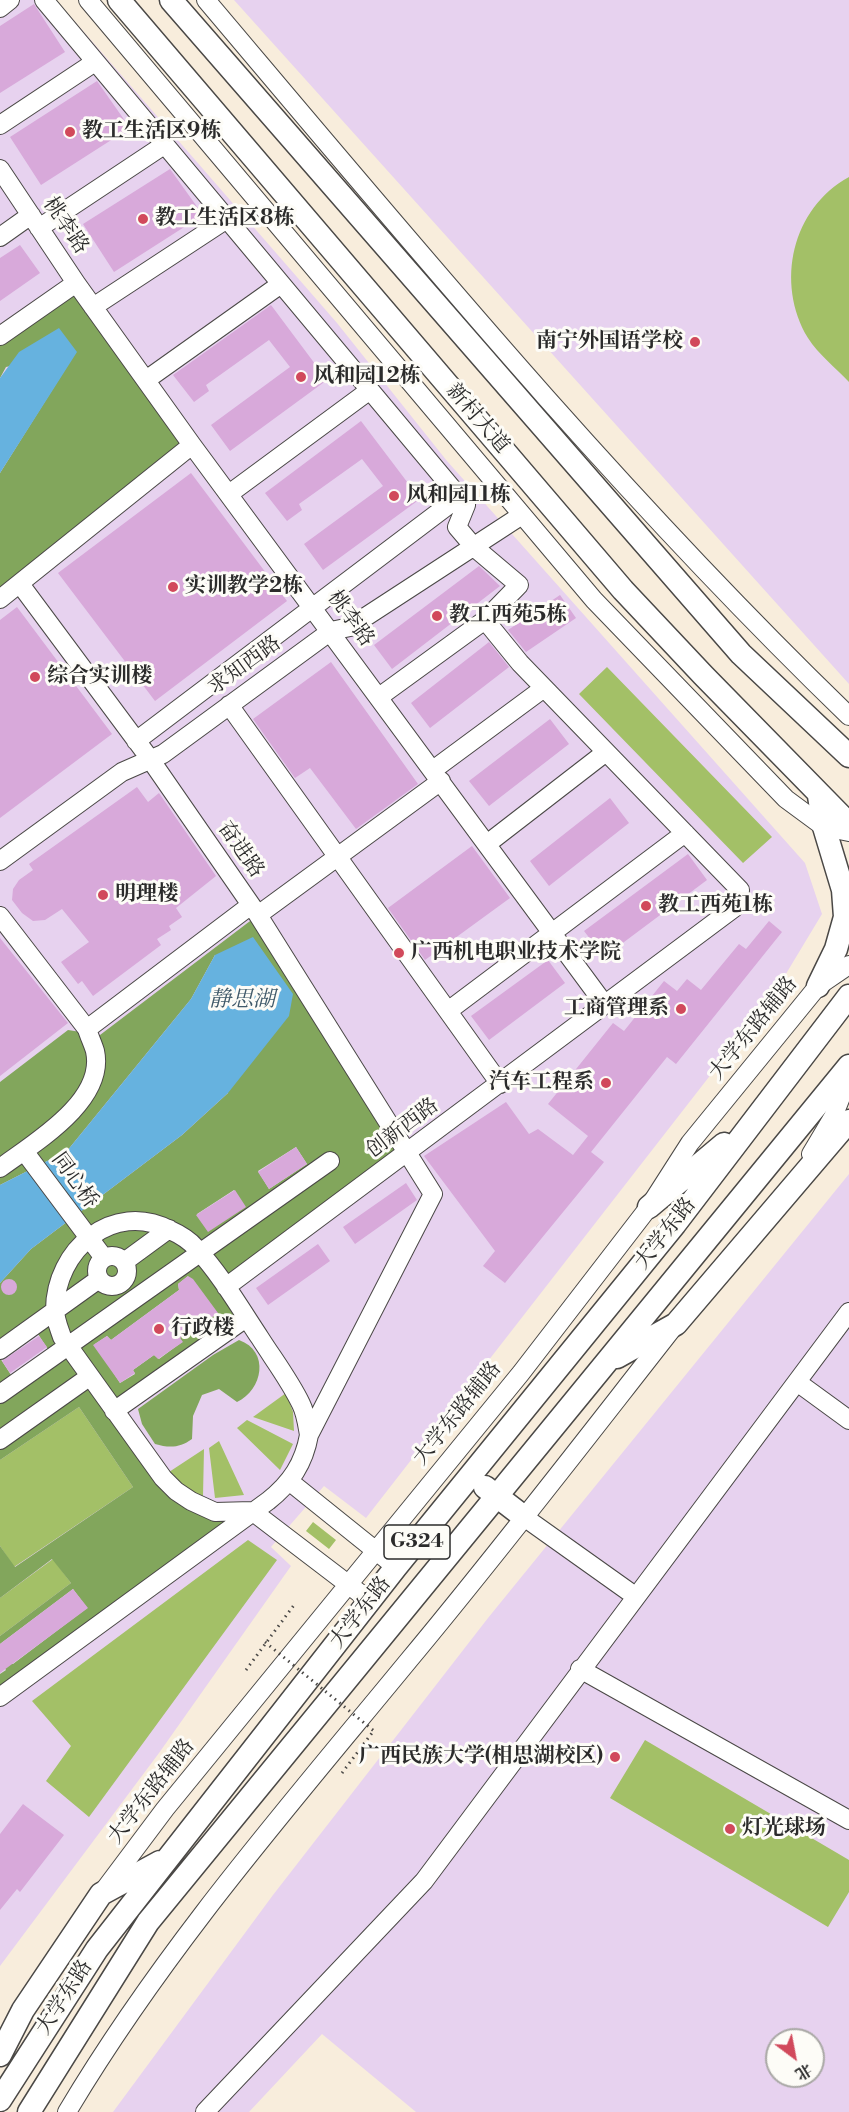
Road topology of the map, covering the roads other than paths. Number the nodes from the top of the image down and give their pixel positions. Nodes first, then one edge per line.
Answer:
1 (10, 0) edge
2 (44, 0) edge
3 (88, 0) edge
4 (119, 0) edge
5 (171, 0) edge
6 (206, 0) edge
7 (0, 8) edge
8 (95, 62) junction
9 (0, 125) edge
10 (164, 145) junction
11 (0, 169) edge
12 (227, 219) junction
13 (35, 222) junction
14 (0, 237) edge
15 (76, 283) junction
16 (281, 284) junction
17 (93, 307) junction
18 (0, 336) edge
19 (146, 380) junction
20 (370, 390) junction
21 (192, 445) junction
22 (229, 494) junction
23 (459, 497) junction
24 (522, 515) junction
25 (474, 547) junction
26 (20, 584) junction
27 (0, 599) edge
28 (313, 607) junction
29 (485, 620) junction
30 (331, 631) junction
31 (544, 688) junction
32 (379, 697) junction
33 (229, 705) junction
34 (849, 716) edge
35 (809, 719) junction
36 (849, 733) edge
37 (136, 741) junction
38 (606, 752) junction
39 (849, 756) edge
40 (150, 759) junction
41 (437, 775) junction
42 (819, 796) junction
43 (849, 824) edge
44 (824, 827) junction
45 (849, 832) edge
46 (685, 833) junction
47 (487, 844) junction
48 (338, 857) junction
49 (0, 861) edge
50 (255, 910) junction
51 (0, 916) edge
52 (552, 933) junction
53 (849, 965) edge
54 (818, 986) junction
55 (849, 996) edge
56 (605, 1005) junction
57 (448, 1011) junction
58 (87, 1029) junction
59 (849, 1066) edge
60 (849, 1077) edge
61 (500, 1084) junction
62 (757, 1116) junction
63 (849, 1121) edge
64 (24, 1151) junction
65 (407, 1154) junction
66 (330, 1161) dead end
67 (0, 1168) edge
68 (795, 1182) junction
69 (649, 1207) junction
70 (169, 1229) junction
71 (87, 1237) junction
72 (199, 1252) junction
73 (104, 1258) junction
74 (124, 1262) junction
75 (99, 1279) junction
76 (121, 1283) junction
77 (226, 1287) junction
78 (137, 1305) junction
79 (55, 1311) junction
80 (849, 1312) edge
81 (246, 1318) junction
82 (676, 1324) junction
83 (67, 1347) junction
84 (0, 1350) edge
85 (605, 1364) junction
86 (89, 1377) junction
87 (796, 1382) junction
88 (0, 1394) edge
89 (114, 1411) junction
90 (849, 1420) edge
91 (309, 1435) junction
92 (0, 1440) edge
93 (471, 1477) junction
94 (289, 1481) junction
95 (497, 1496) junction
96 (252, 1511) junction
97 (524, 1517) junction
98 (377, 1550) junction
99 (396, 1567) junction
100 (348, 1586) junction
101 (635, 1596) junction
102 (370, 1601) junction
103 (580, 1669) junction
104 (0, 1697) edge
105 (849, 1820) edge
106 (169, 1857) junction
107 (101, 1894) junction
108 (0, 2055) edge
109 (0, 2100) edge
110 (29, 2112) edge
111 (67, 2112) edge
112 (205, 2112) edge

1 - 7 street
2 - 8 street
3 - 24 street
4 - 42 main road, 新村大道
5 - 35 main road
6 - 34 street
8 - 9 street
8 - 10 street
10 - 12 street
10 - 13 street
11 - 13 street, 桃李路
12 - 16 street
12 - 17 street
13 - 14 street
13 - 15 street, 桃李路
15 - 17 street, 桃李路
15 - 18 street
16 - 19 street
16 - 20 street
17 - 19 street, 桃李路
19 - 21 street, 桃李路
20 - 22 street
20 - 23 street
21 - 22 street, 桃李路
21 - 26 street
22 - 28 street, 桃李路
23 - 25 street
23 - 28 street
24 - 25 street, 求知西路
24 - 44 street
25 - 29 street
25 - 30 street, 求知西路
26 - 27 street
26 - 37 street, 奋进路
28 - 30 street, 桃李路
28 - 37 street
29 - 31 street, 创新西路
29 - 32 street
30 - 32 street, 桃李路
30 - 33 street, 求知西路
31 - 38 street, 创新西路
31 - 41 street
32 - 41 street, 桃李路
33 - 40 street, 求知西路
33 - 48 street
35 - 36 main road
35 - 39 main road
37 - 40 street, 奋进路
38 - 46 street, 创新西路
38 - 47 street
40 - 49 street, 求知西路
40 - 50 street, 奋进路
41 - 47 street, 桃李路
41 - 48 street
42 - 43 main road, 新村大道
42 - 44 main road
44 - 45 street
44 - 54 main road
46 - 52 street
46 - 56 street, 创新西路
47 - 52 street, 桃李路
48 - 50 street
48 - 57 street
50 - 58 street
50 - 65 street, 奋进路
51 - 58 street
52 - 56 street, 桃李路
52 - 57 street
53 - 54 street, 大学东路辅路
54 - 69 street, 大学东路辅路
55 - 62 main road, 大学东路 / G324
56 - 61 street, 创新西路
57 - 61 street
58 - 64 street
59 - 85 main road, 大学东路 / G324
60 - 68 street
61 - 65 street, 创新西路
62 - 69 main road
62 - 93 main road, 大学东路 / G324
63 - 68 main road
64 - 67 street
64 - 71 street, 同心桥
65 - 77 street, 创新西路
65 - 91 street, 奋进路
66 - 72 street
68 - 82 main road
69 - 98 street, 大学东路辅路
70 - 71 street
70 - 72 street
70 - 74 street
71 - 73 street, 同心桥
71 - 79 street
72 - 77 street
72 - 78 street
73 - 74 street
73 - 75 street
74 - 76 street
75 - 76 street
75 - 79 street
76 - 78 street
77 - 81 street
78 - 83 street
79 - 83 street
79 - 84 street
80 - 87 street
81 - 89 street
81 - 91 street
82 - 85 main road
82 - 97 street
83 - 86 street
83 - 88 street
85 - 95 main road, 大学东路 / G324
86 - 89 street
86 - 92 street
87 - 90 street
87 - 101 street
89 - 96 street
91 - 94 street
93 - 95 main road
93 - 99 main road, 大学东路 / G324
94 - 96 street
94 - 98 street
95 - 97 main road
95 - 110 main road, 大学东路 / G324
96 - 100 street
96 - 104 street
97 - 101 street
97 - 111 street
98 - 99 street
98 - 100 street, 大学东路辅路
99 - 102 main road, 大学东路 / G324
100 - 102 street
100 - 107 street, 大学东路辅路
101 - 103 street
102 - 106 main road, 大学东路 / G324
103 - 105 street
103 - 112 street
106 - 107 main road
106 - 109 main road, 大学东路 / G324
107 - 108 main road

